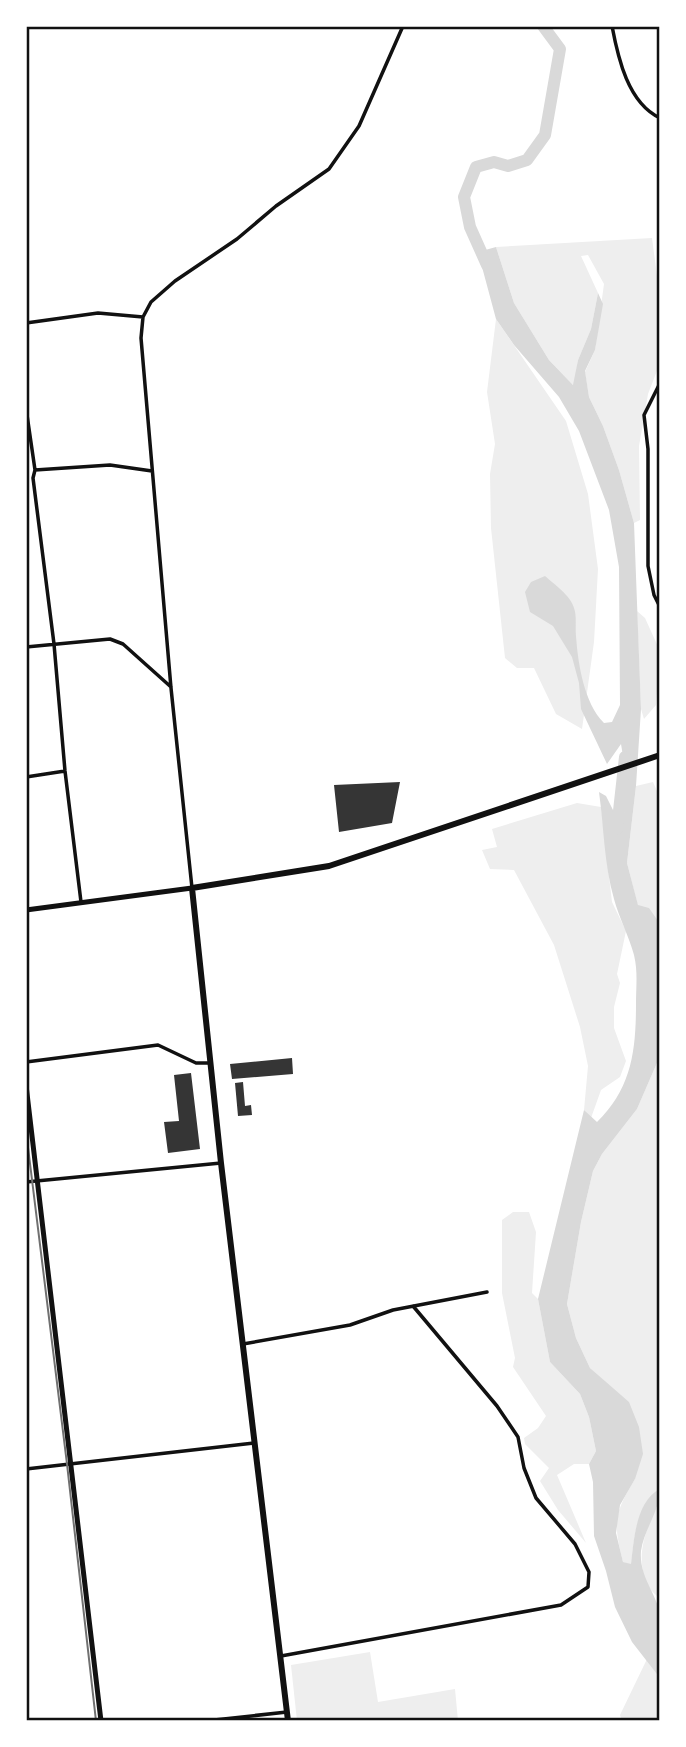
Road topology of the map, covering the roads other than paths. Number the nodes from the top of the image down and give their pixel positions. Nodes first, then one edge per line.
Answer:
1 (403, 26) edge
2 (612, 26) edge
3 (660, 118) edge
4 (143, 317) junction
5 (26, 323) edge
6 (660, 383) edge
7 (26, 408) edge
8 (35, 470) junction
9 (152, 471) junction
10 (660, 607) edge
11 (54, 644) junction
12 (26, 647) edge
13 (171, 688) junction
14 (660, 755) edge
15 (65, 771) junction
16 (26, 777) edge
17 (192, 888) junction
18 (81, 904) junction
19 (26, 910) edge
20 (26, 1062) edge
21 (211, 1063) junction
22 (26, 1085) edge
23 (221, 1163) junction
24 (38, 1181) junction
25 (26, 1182) edge
26 (487, 1292) dead end
27 (413, 1306) junction
28 (243, 1344) junction
29 (256, 1443) junction
30 (72, 1464) junction
31 (26, 1469) edge
32 (281, 1656) junction
33 (287, 1712) junction
34 (101, 1721) edge
35 (205, 1721) edge
36 (288, 1721) edge

1 - 4 street
2 - 3 street
4 - 5 street
4 - 9 street
6 - 10 street
7 - 8 street
8 - 9 street
8 - 11 street
9 - 13 street
11 - 12 street
11 - 13 street
11 - 15 street
13 - 17 street
14 - 17 main road
15 - 16 street
15 - 18 street
17 - 18 street
17 - 21 main road
18 - 19 street
20 - 21 street
21 - 23 main road
22 - 24 street
23 - 24 street
23 - 28 main road
24 - 25 street
24 - 30 street
26 - 27 street
27 - 28 street
27 - 32 street
28 - 29 main road
29 - 30 street
29 - 32 main road
30 - 31 street
30 - 34 street
32 - 33 main road
33 - 35 street
33 - 36 main road

